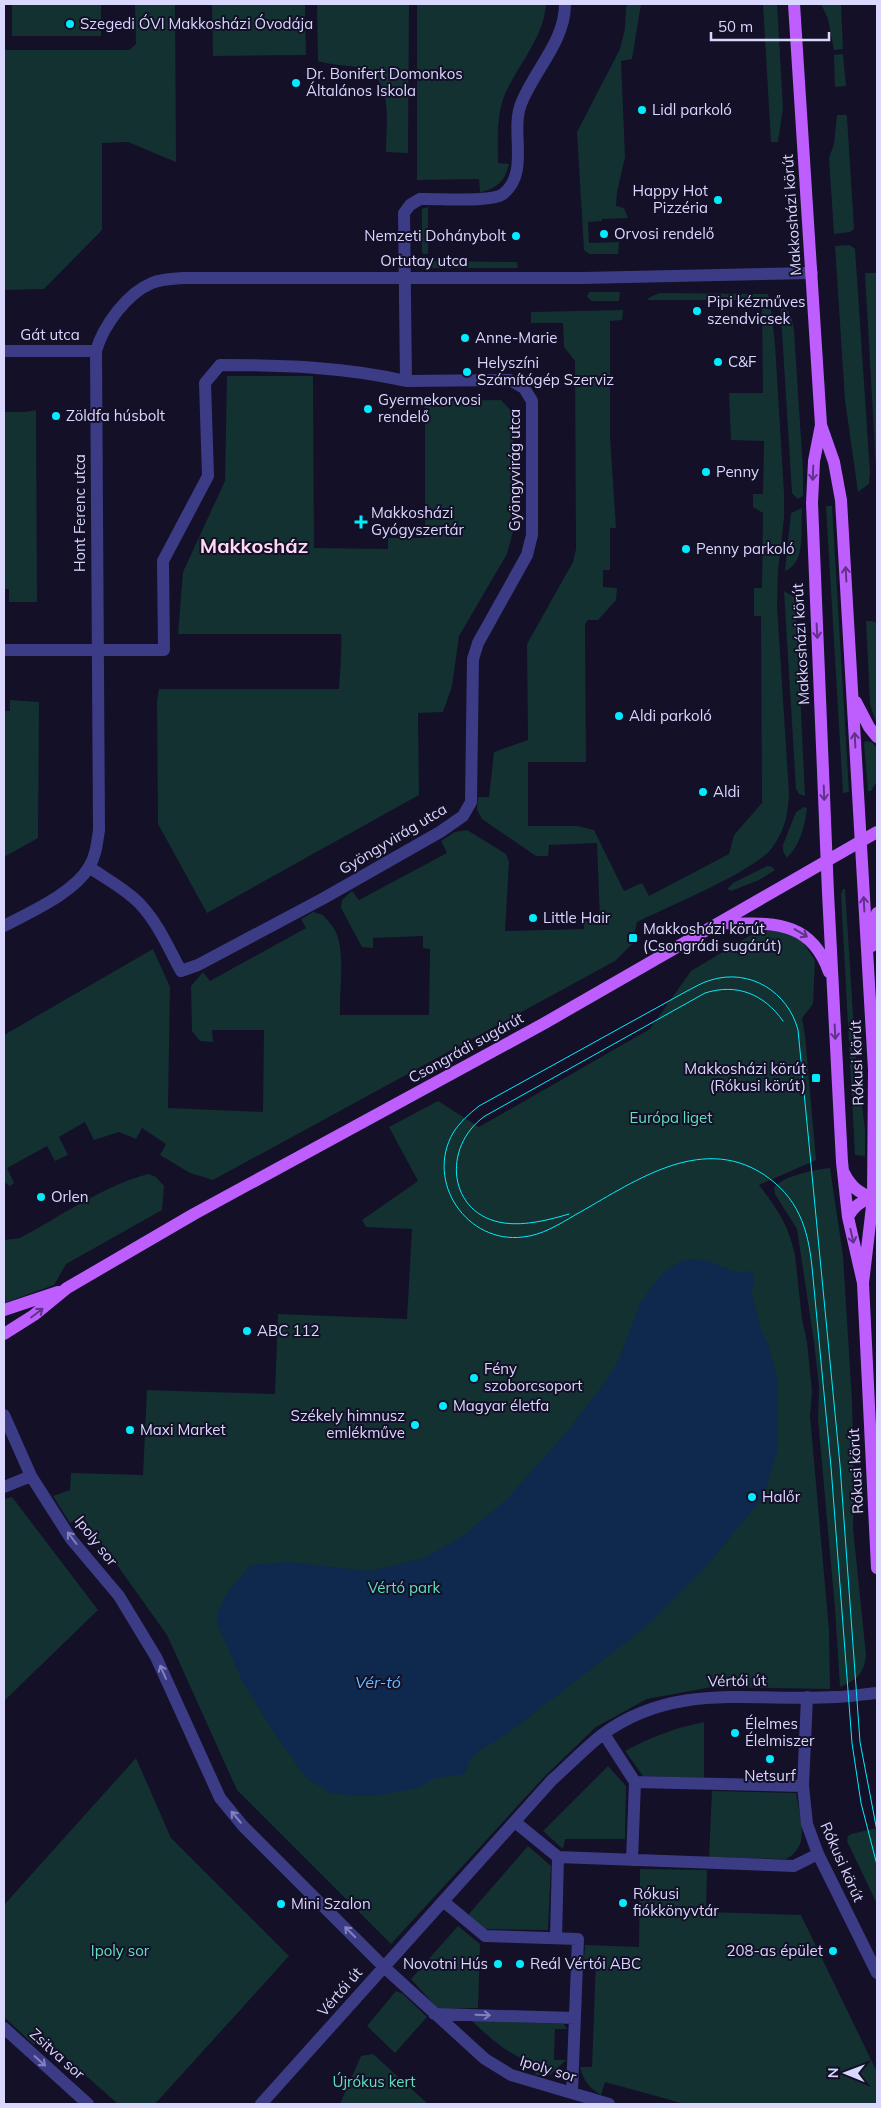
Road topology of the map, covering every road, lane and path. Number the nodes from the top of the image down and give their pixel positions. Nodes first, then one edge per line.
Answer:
1 (565, 4) edge
2 (794, 4) edge
3 (812, 273) junction
4 (405, 278) junction
5 (4, 351) edge
6 (96, 351) junction
7 (95, 376) joint
8 (406, 381) junction
9 (820, 425) junction
10 (97, 649) junction
11 (4, 650) edge
12 (852, 693) junction
13 (877, 737) edge
14 (877, 832) edge
15 (861, 841) junction
16 (826, 861) junction
17 (89, 868) junction
18 (877, 913) edge
19 (719, 923) junction
20 (4, 926) edge
21 (868, 970) junction
22 (833, 984) junction
23 (843, 1170) junction
24 (875, 1198) edge
25 (848, 1217) junction
26 (863, 1283) junction
27 (68, 1288) junction
28 (4, 1310) edge
29 (4, 1334) edge
30 (4, 1415) edge
31 (31, 1476) junction
32 (4, 1487) edge
33 (877, 1568) edge
34 (877, 1693) edge
35 (807, 1697) junction
36 (604, 1734) junction
37 (634, 1782) junction
38 (803, 1786) junction
39 (515, 1822) junction
40 (818, 1854) junction
41 (558, 1857) junction
42 (632, 1860) junction
43 (444, 1901) junction
44 (556, 1938) junction
45 (384, 1967) junction
46 (877, 1973) edge
47 (434, 2014) junction
48 (575, 2018) junction
49 (4, 2028) edge
50 (572, 2092) junction
51 (88, 2104) edge
52 (262, 2104) edge
53 (609, 2104) edge

1 - 4 street
2 - 3 main road, Makkosházi körút
3 - 4 street, Ortutay utca
3 - 9 main road, Makkosházi körút
4 - 6 street, Ortutay utca
4 - 8 street
5 - 6 street, Gát utca
6 - 7 street, Ortutay utca
7 - 10 street, Hont Ferenc utca
8 - 10 street
8 - 17 street, Gyöngyvirág utca
12 -> 9 main road, Makkosházi körút
9 -> 16 main road, Makkosházi körút
10 - 11 street
10 - 17 street, Hont Ferenc utca
12 - 13 main road
15 -> 12 main road, Makkosházi körút
14 - 15 main road, Csongrádi sugárút
15 - 16 main road, Csongrádi sugárút
21 -> 15 main road, Rókusi körút
16 - 19 main road, Csongrádi sugárút
16 - 22 main road, Rókusi körút
17 - 20 street, Hont Ferenc utca
18 - 21 main road
19 -> 22 main road
19 - 27 main road, Csongrádi sugárút
21 - 24 main road, Rókusi körút
22 -> 23 main road, Rókusi körút
23 - 24 main road
23 - 25 main road, Rókusi körút
24 - 25 main road
24 - 26 main road, Rókusi körút
25 -> 26 main road, Rókusi körút
26 - 33 main road, Rókusi körút
27 - 28 main road, Csongrádi sugárút
29 -> 27 main road, Csongrádi sugárút
30 - 31 street, Ipoly sor
31 - 32 street
45 -> 31 street, Ipoly sor
34 - 35 street, Vértói út
35 - 36 street, Vértói út
35 - 38 street, Rókusi körút
36 - 37 street
36 - 39 street, Vértói út
37 - 38 street
37 - 42 street
38 - 40 street, Rókusi körút
39 - 41 street
39 - 43 street, Vértói út
40 - 42 street
40 - 46 street, Rókusi körút
41 - 42 street
41 - 44 street
43 - 44 street
43 - 45 street, Vértói út
44 - 48 street
45 - 47 street, Ipoly sor
45 - 52 street, Vértói út
47 -> 48 street
47 - 50 street, Ipoly sor
48 - 50 street
49 -> 51 street, Zsitva sor
50 - 53 street, Ipoly sor

